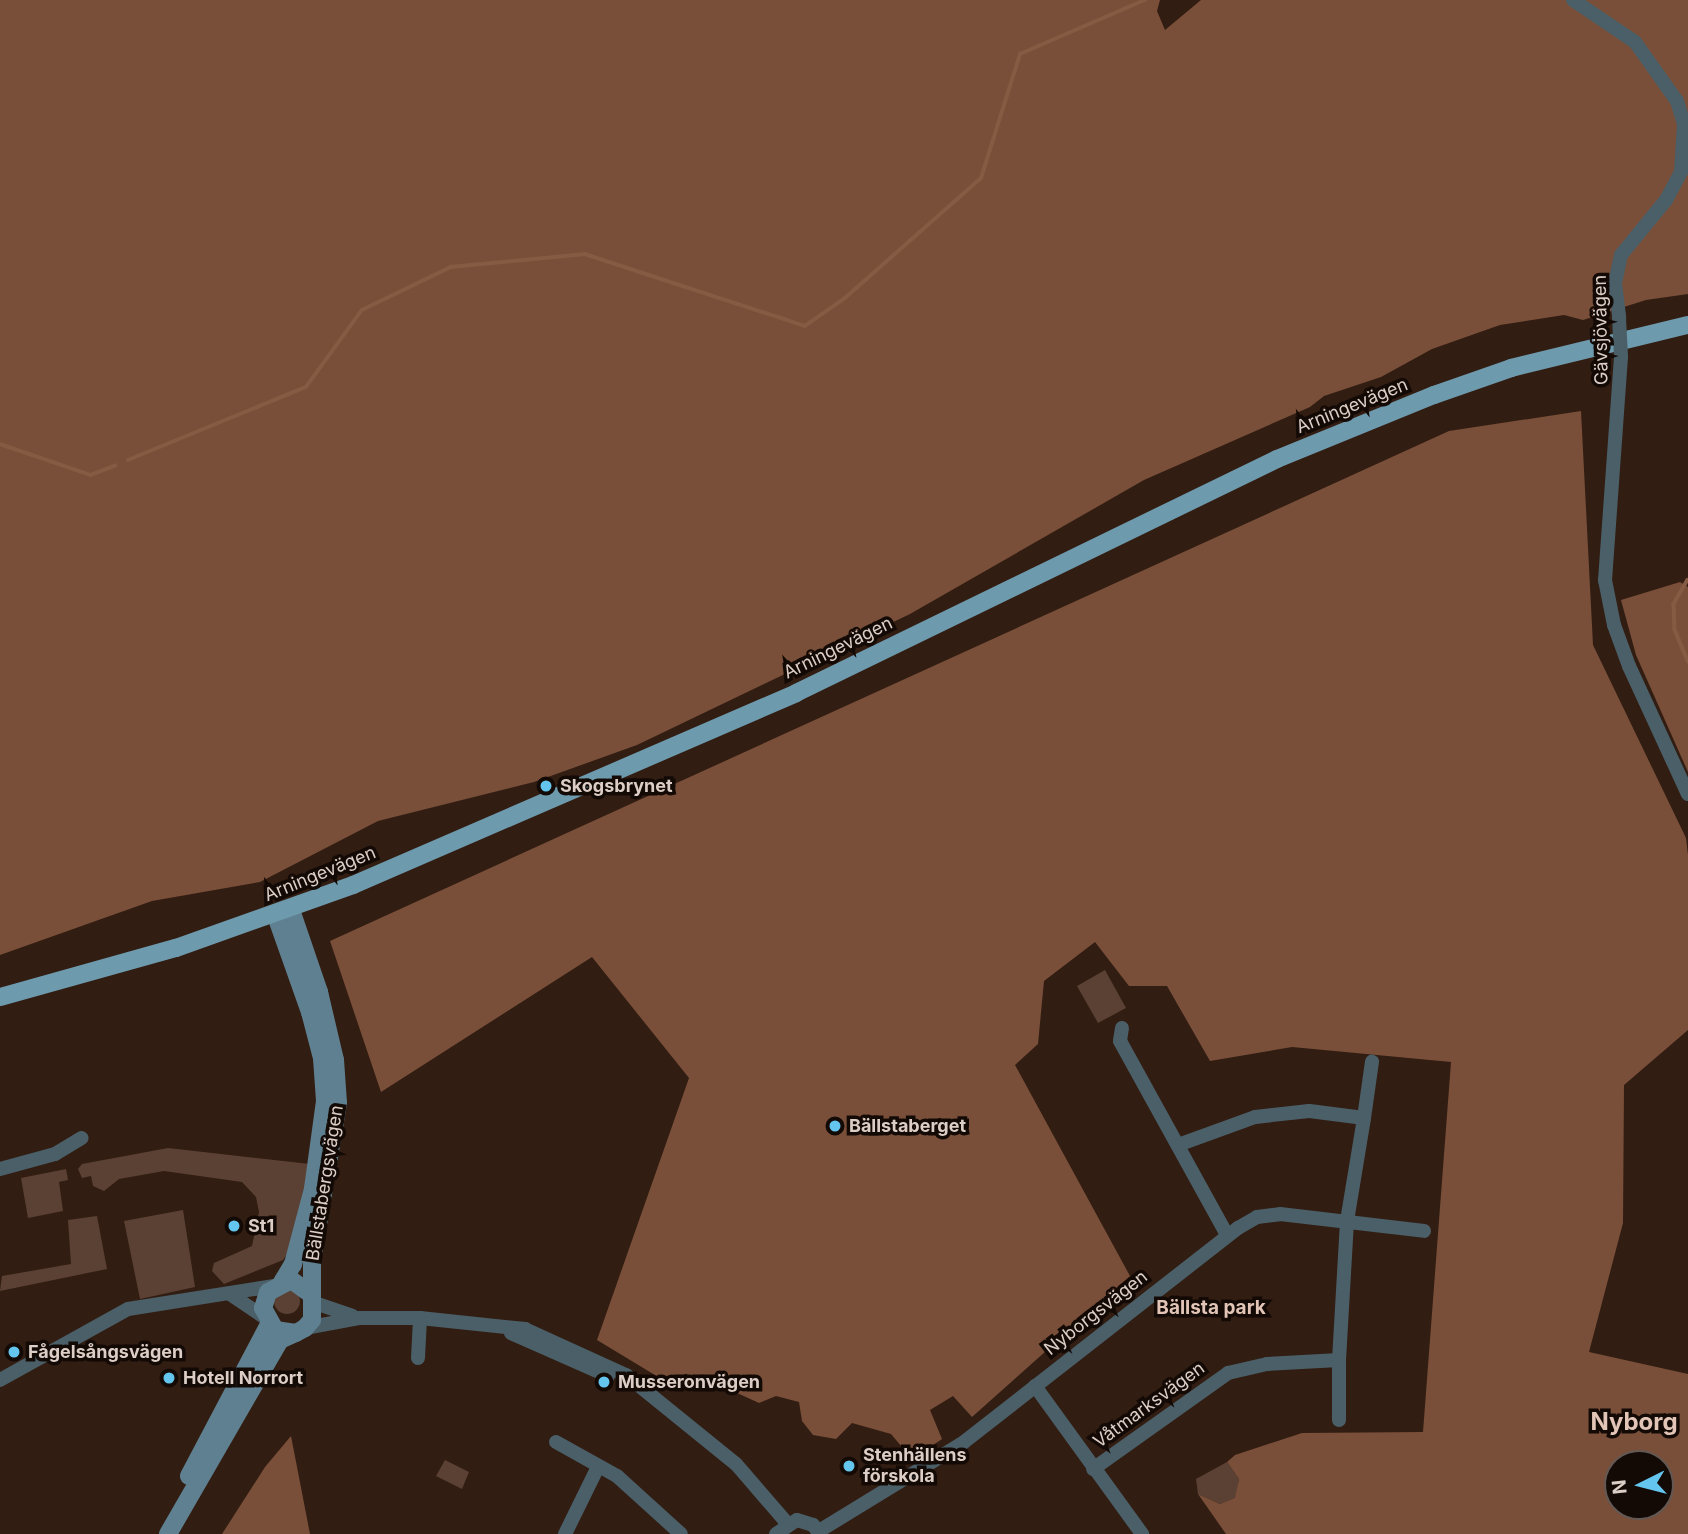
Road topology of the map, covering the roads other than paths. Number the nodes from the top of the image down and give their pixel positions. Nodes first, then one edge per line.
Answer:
1 (1573, 0) edge
2 (1688, 326) edge
3 (1688, 794) edge
4 (284, 913) junction
5 (0, 997) edge
6 (1122, 1028) dead end
7 (1372, 1062) dead end
8 (1364, 1118) junction
9 (82, 1138) dead end
10 (1178, 1145) junction
11 (0, 1169) edge
12 (320, 1191) junction
13 (1347, 1221) junction
14 (1424, 1231) dead end
15 (1227, 1236) junction
16 (278, 1284) junction
17 (230, 1294) junction
18 (313, 1299) junction
19 (360, 1318) junction
20 (420, 1318) junction
21 (267, 1320) junction
22 (300, 1330) junction
23 (418, 1358) dead end
24 (1339, 1360) junction
25 (0, 1380) edge
26 (1035, 1386) junction
27 (1339, 1420) dead end
28 (556, 1442) dead end
29 (598, 1467) junction
30 (1093, 1469) junction
31 (786, 1522) junction
32 (819, 1533) edge
33 (161, 1534) edge
34 (169, 1534) edge
35 (565, 1534) edge
36 (681, 1534) edge
37 (776, 1534) edge
38 (1142, 1534) edge

1 - 3 street, Gävsjövägen, bridge
2 - 4 main road, Arningevägen
4 - 5 main road, Arningevägen
4 - 12 street, Bällstabergsvägen
6 - 10 street
7 - 8 street
8 - 10 street
8 - 13 street
9 - 11 street
10 - 15 street
12 - 16 street, Bällstabergsvägen
12 - 18 street, Bällstabergsvägen
13 - 14 street, Nyborgsvägen
13 - 15 street, Nyborgsvägen
13 - 24 street
15 - 26 street, Nyborgsvägen
16 - 17 street
16 - 18 street
16 - 21 street
17 - 21 street
17 - 25 street
18 - 19 street
18 - 22 street
19 - 20 street
19 - 22 street
20 - 23 street
20 - 31 street
21 - 22 street
21 - 33 street
22 - 34 street
24 - 27 street
24 - 30 street, Våtmarksvägen
26 - 30 street, Våtmarksvägen
26 - 32 street, Nyborgsvägen
28 - 29 street
29 - 35 street
29 - 36 street
30 - 38 street, Våtmarksvägen
31 - 32 street
31 - 37 street

